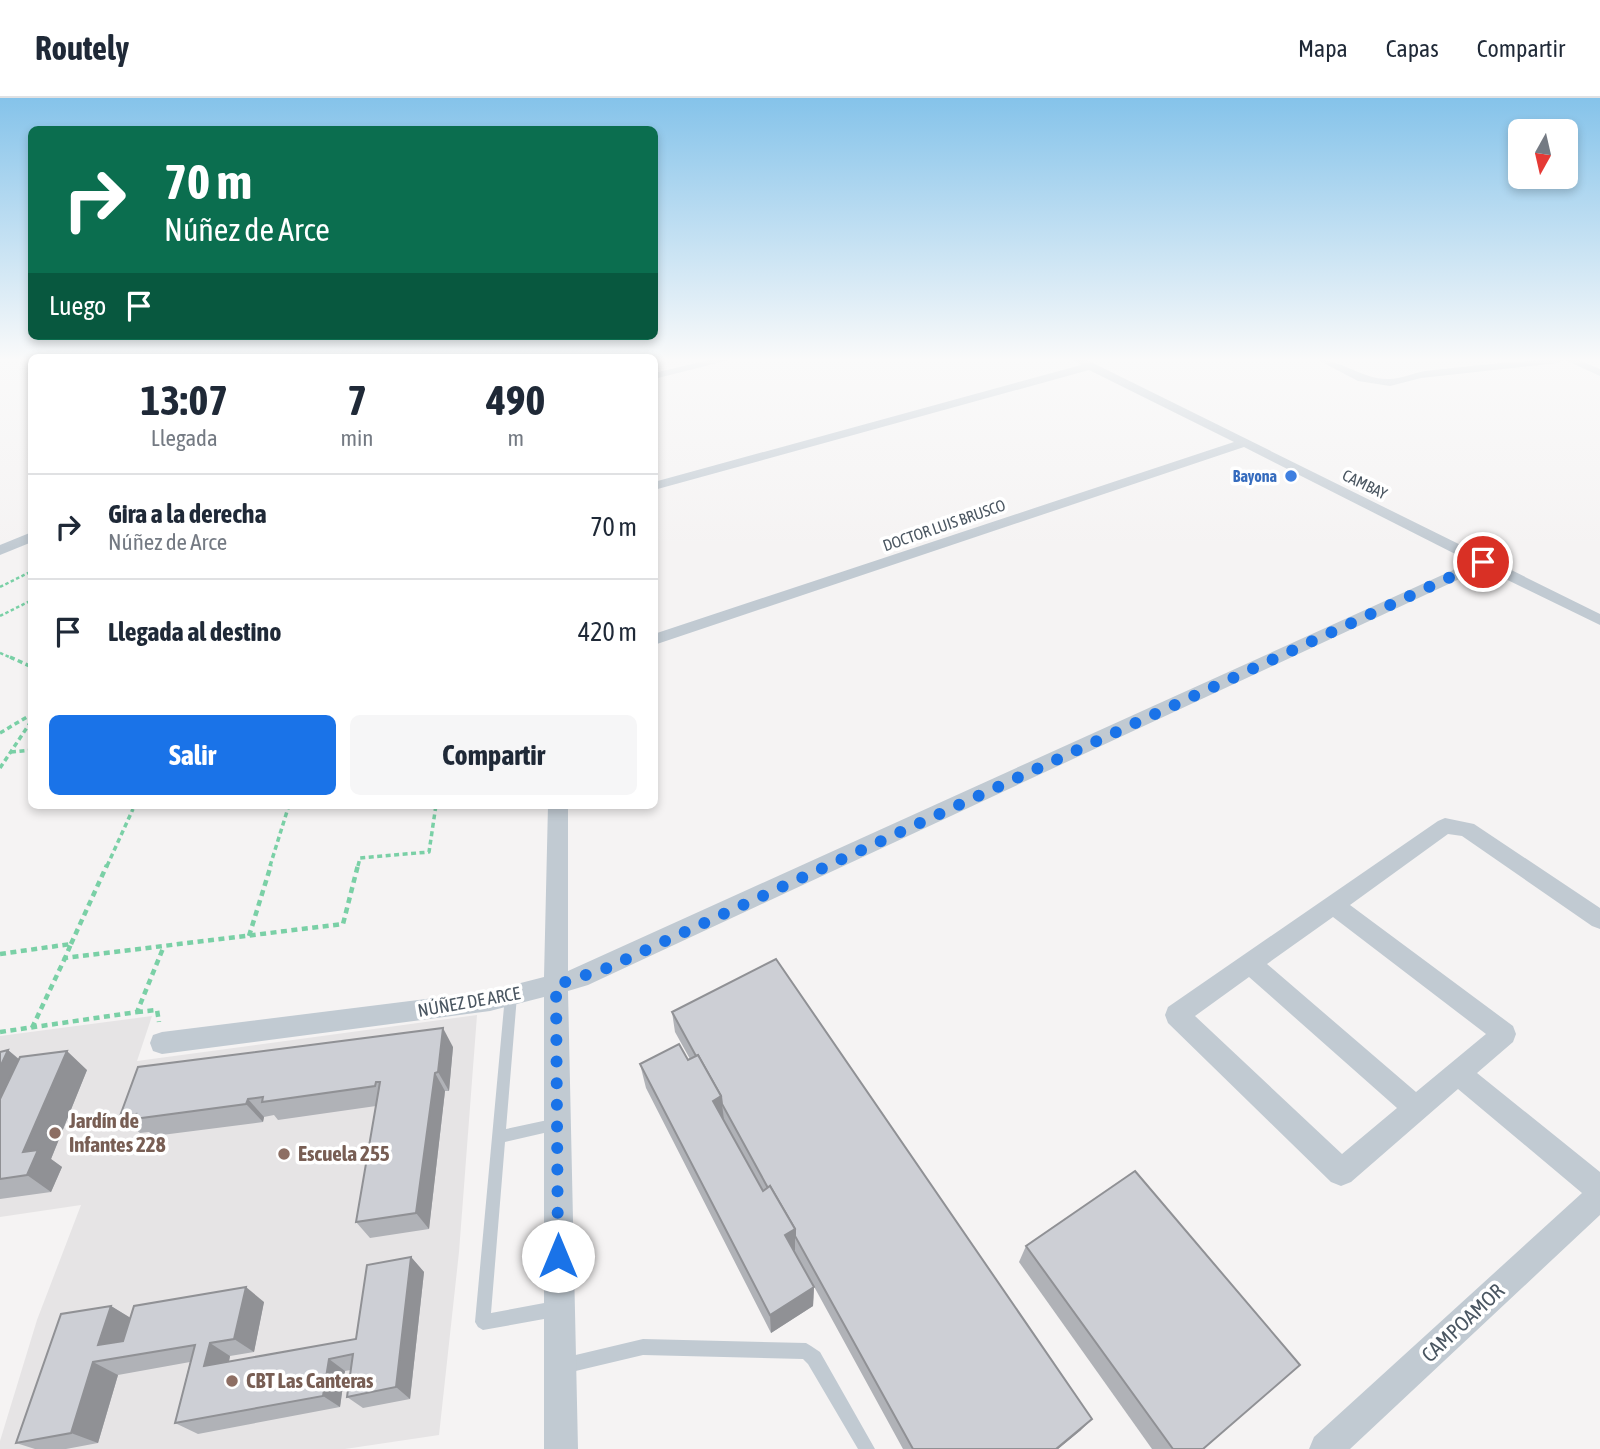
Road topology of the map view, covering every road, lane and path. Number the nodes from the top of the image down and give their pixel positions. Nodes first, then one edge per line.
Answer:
1 (874, 423) edge
2 (1204, 423) edge
3 (1244, 443) junction
4 (658, 485) edge
5 (28, 538) edge
6 (0, 551) edge
7 (1483, 562) junction
8 (28, 573) edge
9 (0, 587) edge
10 (28, 602) edge
11 (0, 616) edge
12 (1600, 620) edge
13 (658, 639) edge
14 (0, 653) edge
15 (28, 665) edge
16 (28, 716) edge
17 (28, 726) edge
18 (0, 733) edge
19 (28, 750) edge
20 (10, 752) junction
21 (0, 768) edge
22 (133, 809) edge
23 (288, 809) edge
24 (435, 809) edge
25 (558, 809) edge
26 (1333, 904) junction
27 (1600, 920) edge
28 (249, 936) junction
29 (71, 944) junction
30 (164, 946) junction
31 (0, 954) edge
32 (65, 958) junction
33 (1250, 963) junction
34 (556, 985) junction
35 (511, 996) junction
36 (137, 1013) junction
37 (32, 1028) junction
38 (0, 1032) edge
39 (162, 1043) joint
40 (1458, 1073) junction
41 (1416, 1108) junction
42 (558, 1124) junction
43 (499, 1137) junction
44 (1600, 1190) edge
45 (1600, 1196) edge
46 (559, 1308) junction
47 (559, 1367) junction
48 (561, 1449) edge
49 (867, 1449) edge
50 (1326, 1449) edge

1 - 4 street
2 - 3 street, CAMBAY
3 - 7 street, CAMBAY
3 - 13 street, DOCTOR LUIS BRUSCO
5 - 6 street
7 - 12 street, CAMBAY
7 - 34 street, NÚÑEZ DE ARCE
8 - 9 path
10 - 11 path
14 - 15 path
16 - 18 path
17 - 20 path
19 - 20 path
20 - 21 path
22 - 29 path
23 - 28 path
24 - 28 path
25 - 34 street
26 - 27 street
26 - 33 street
26 - 40 street
28 - 30 path
29 - 31 path
29 - 32 path
30 - 32 path
30 - 36 path
32 - 37 path
33 - 41 street
33 - 41 street
34 - 35 street, NÚÑEZ DE ARCE
34 - 42 street
35 - 39 street, NÚÑEZ DE ARCE
35 - 43 lane
36 - 37 path
36 - 39 path
37 - 38 path
40 - 41 street
40 - 44 street
42 - 43 lane
42 - 46 street
43 - 46 lane
45 - 50 street, CAMPOAMOR
46 - 47 street
47 - 48 street
47 - 49 lane

